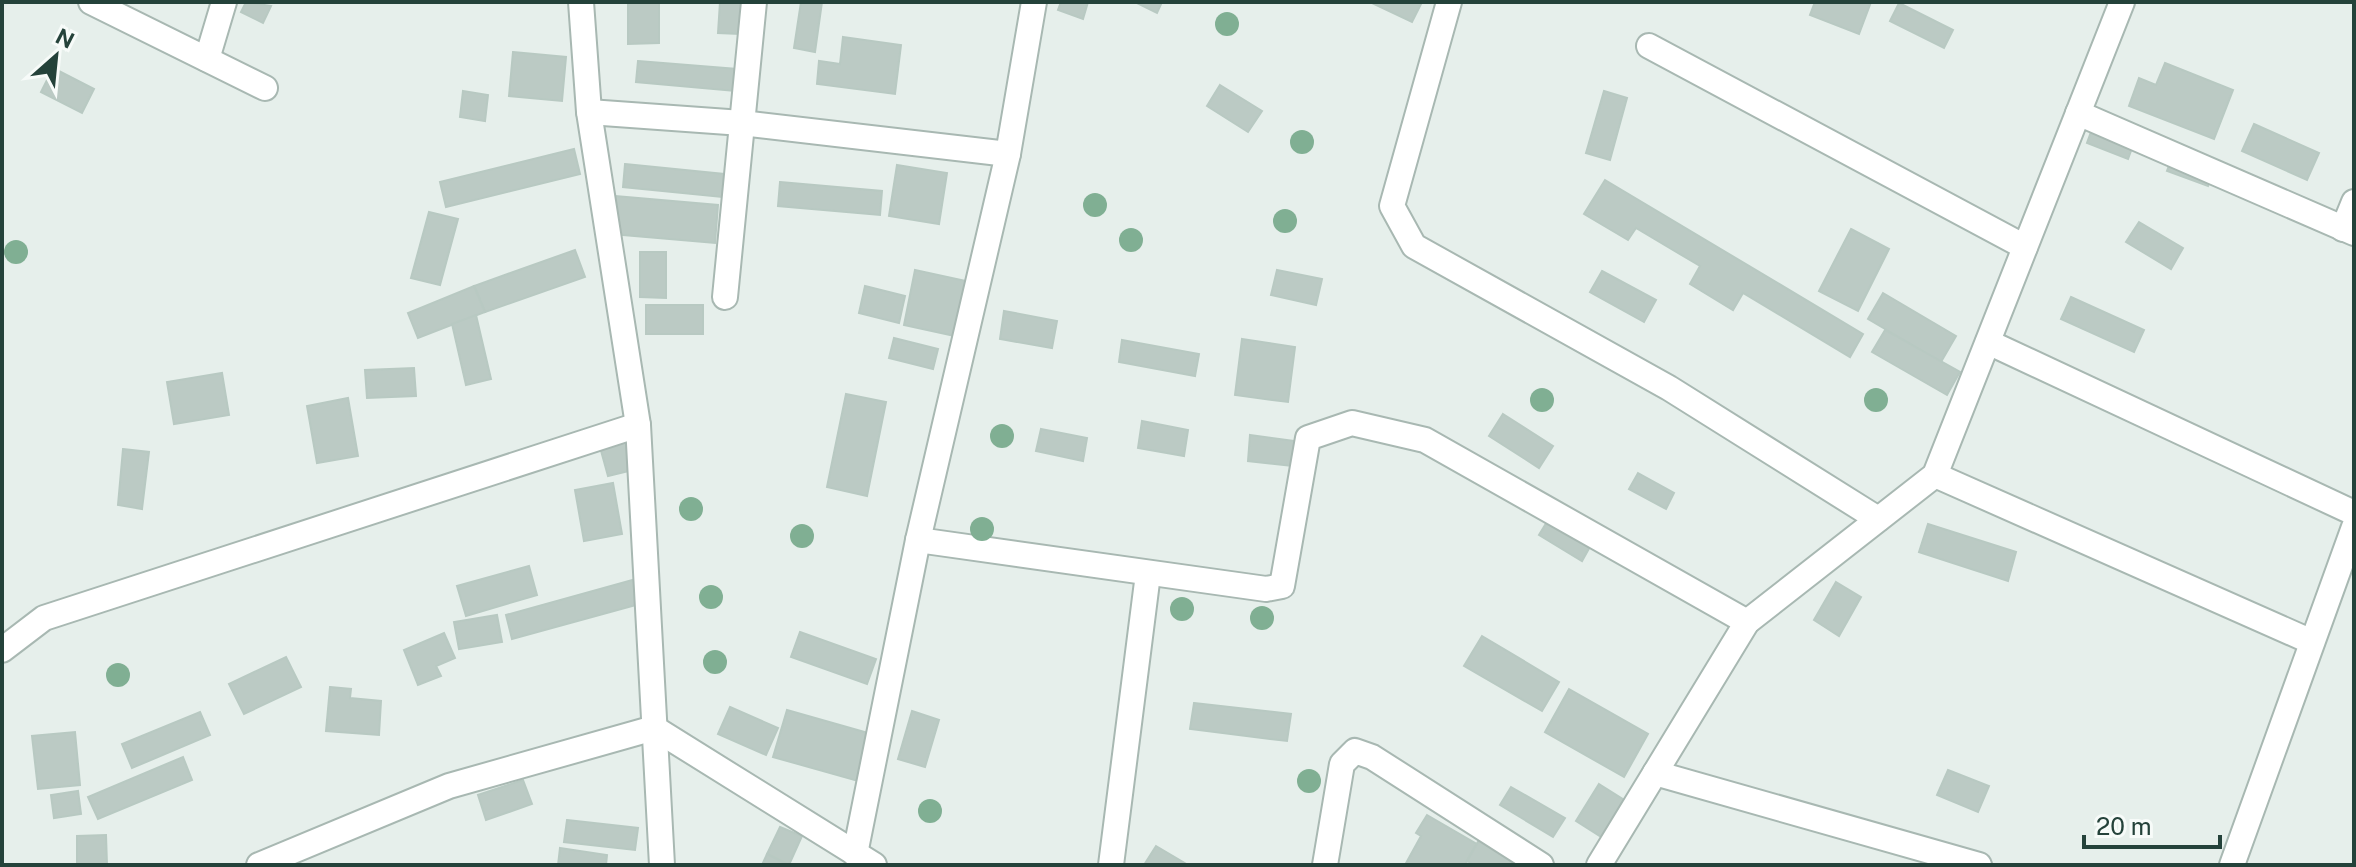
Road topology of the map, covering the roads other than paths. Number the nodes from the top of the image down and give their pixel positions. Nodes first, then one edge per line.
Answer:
1 (91, 2) edge
2 (224, 2) edge
3 (581, 2) edge
4 (754, 2) edge
5 (1034, 2) edge
6 (1449, 2) edge
7 (2122, 2) edge
8 (1649, 46) dead end
9 (207, 59) junction
10 (265, 88) dead end
11 (589, 112) junction
12 (2078, 113) junction
13 (742, 123) junction
14 (1008, 154) junction
15 (2354, 202) edge
16 (2348, 231) edge
17 (2025, 247) junction
18 (725, 297) dead end
19 (1988, 342) junction
20 (638, 425) junction
21 (1935, 475) junction
22 (2354, 513) edge
23 (1878, 519) junction
24 (2354, 527) edge
25 (918, 540) junction
26 (1148, 574) junction
27 (1747, 622) junction
28 (2312, 642) junction
29 (2, 650) edge
30 (654, 728) junction
31 (1655, 773) junction
32 (865, 860) edge
33 (259, 865) edge
34 (662, 865) edge
35 (1111, 865) edge
36 (1325, 865) edge
37 (1541, 865) edge
38 (1599, 865) edge
39 (1979, 865) edge
40 (2232, 865) edge

1 - 9 street
2 - 9 street
3 - 11 street
4 - 13 street
5 - 14 street
6 - 23 street
7 - 12 street
8 - 17 street
9 - 10 street
11 - 13 street
11 - 20 street
12 - 16 street
12 - 17 street
13 - 14 street
13 - 18 street
14 - 25 street
15 - 16 street
17 - 19 street
19 - 21 street
19 - 22 street
20 - 29 street
20 - 30 street
21 - 23 street
21 - 28 street
23 - 27 street
24 - 28 street
25 - 26 street
25 - 32 street
26 - 27 street
26 - 35 street
27 - 31 street
28 - 40 street
30 - 32 street
30 - 33 street
30 - 34 street
31 - 38 street
31 - 39 street
36 - 37 street

